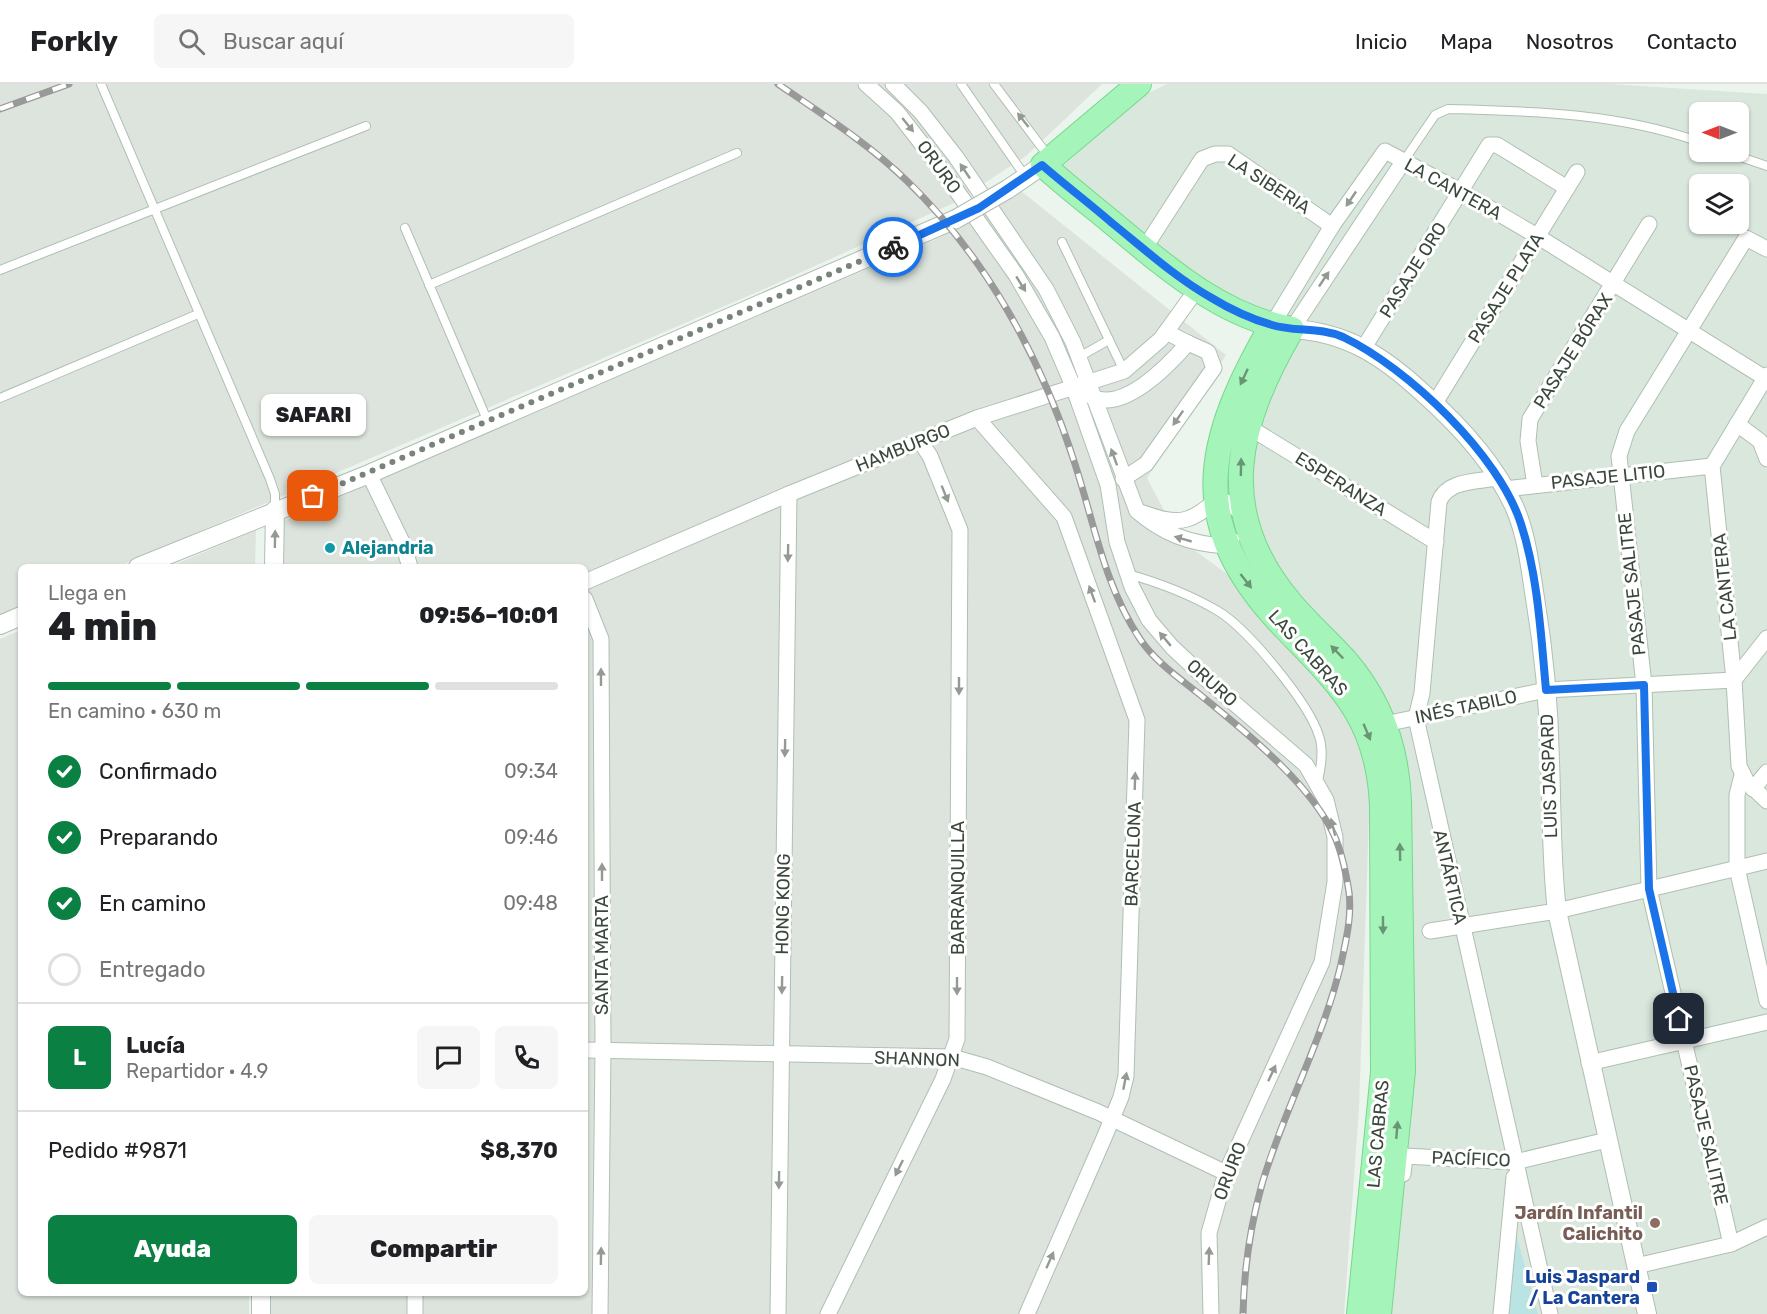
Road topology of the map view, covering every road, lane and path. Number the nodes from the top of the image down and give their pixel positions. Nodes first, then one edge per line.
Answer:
1 (101, 84) edge
2 (866, 84) edge
3 (893, 84) edge
4 (961, 84) edge
5 (994, 84) edge
6 (1139, 84) edge
7 (366, 126) dead end
8 (1689, 138) edge
9 (1385, 152) joint
10 (737, 153) dead end
11 (1749, 160) edge
12 (1403, 162) junction
13 (1767, 166) edge
14 (1040, 167) junction
15 (1577, 172) dead end
16 (1568, 188) junction
17 (1462, 192) junction
18 (155, 209) junction
19 (1649, 224) dead end
20 (1332, 226) junction
21 (405, 228) dead end
22 (1537, 236) junction
23 (1062, 242) dead end
24 (1144, 249) junction
25 (1767, 249) edge
26 (0, 270) edge
27 (1614, 284) junction
28 (429, 285) junction
29 (1197, 289) junction
30 (198, 314) junction
31 (1282, 327) junction
32 (1689, 331) junction
33 (1166, 332) junction
34 (1109, 340) junction
35 (1188, 343) junction
36 (1363, 349) junction
37 (1079, 357) junction
38 (1124, 371) junction
39 (1766, 376) edge
40 (1090, 383) junction
41 (1073, 386) junction
42 (0, 398) edge
43 (1095, 399) junction
44 (1435, 403) junction
45 (977, 418) junction
46 (488, 422) junction
47 (1737, 424) junction
48 (1247, 426) junction
49 (920, 441) junction
50 (1767, 459) edge
51 (1712, 466) junction
52 (369, 474) junction
53 (1620, 476) junction
54 (1123, 480) junction
55 (1501, 484) junction
56 (1535, 485) junction
57 (789, 494) junction
58 (1215, 500) junction
59 (275, 510) junction
60 (1137, 511) junction
61 (1246, 517) junction
62 (1436, 542) junction
63 (1226, 546) junction
64 (145, 564) edge
65 (274, 564) edge
66 (409, 564) edge
67 (1128, 574) junction
68 (588, 581) edge
69 (588, 606) edge
70 (18, 617) edge
71 (0, 625) edge
72 (1767, 638) edge
73 (1734, 680) junction
74 (1644, 685) junction
75 (1546, 690) junction
76 (1416, 718) junction
77 (1385, 724) junction
78 (1767, 772) edge
79 (1742, 775) junction
80 (1318, 783) junction
81 (1753, 789) junction
82 (1767, 801) edge
83 (1767, 861) edge
84 (1737, 868) junction
85 (1649, 889) junction
86 (1557, 911) junction
87 (1461, 926) junction
88 (1430, 931) dead end
89 (1767, 1001) edge
90 (1767, 1022) edge
91 (1684, 1041) junction
92 (588, 1050) edge
93 (603, 1050) junction
94 (780, 1056) junction
95 (952, 1058) junction
96 (1589, 1063) junction
97 (1112, 1118) junction
98 (1607, 1140) junction
99 (1515, 1162) junction
100 (1226, 1173) junction
101 (1767, 1227) edge
102 (1731, 1244) junction
103 (1636, 1266) junction
104 (261, 1296) edge
105 (415, 1296) edge
106 (261, 1314) edge
107 (415, 1314) edge
108 (600, 1314) edge
109 (778, 1314) edge
110 (828, 1314) edge
111 (1027, 1314) edge
112 (1211, 1314) edge
113 (1359, 1314) edge
114 (1378, 1314) edge
115 (1390, 1314) edge
116 (1501, 1314) edge
117 (1550, 1314) edge
118 (1647, 1314) edge

1 - 18 lane
2 -> 41 street, ORURO
37 -> 3 street, ORURO
4 - 14 lane
14 -> 5 lane
6 - 14 main road
7 - 18 lane
8 - 12 lane
9 - 12 street, LA CANTERA
9 -> 20 street, LAS CABRAS
10 - 28 lane
11 - 13 lane
12 - 17 street, LA CANTERA
31 -> 12 street, LAS CABRAS
14 - 24 main road, LUIS JASPARD
14 - 46 street, bridge
15 - 16 street, PASAJE PLATA
16 - 17 street, PASAJE ORO
16 - 22 street, PASAJE PLATA
17 - 22 street, LA CANTERA
17 - 36 street, PASAJE ORO
18 - 26 lane
18 - 30 lane
19 - 27 street, PASAJE BÓRAX
20 - 24 street, LA SIBERIA
20 - 31 street, LAS CABRAS
21 - 28 lane
22 - 27 street, LA CANTERA
22 - 44 street, PASAJE PLATA
23 - 34 lane
24 - 29 main road, LUIS JASPARD
25 - 32 street, PASAJE SALITRE
27 - 32 street, LA CANTERA
27 - 56 street, PASAJE BÓRAX
28 - 46 lane
29 - 31 main road, LUIS JASPARD
29 - 33 street, HAMBURGO
30 - 42 lane
30 - 59 lane
31 - 36 street, LUIS JASPARD
31 - 48 main road, LAS CABRAS
31 -> 58 main road, LAS CABRAS
32 - 39 street, LA CANTERA
32 - 53 street, PASAJE SALITRE
33 - 35 street
33 - 38 street, HAMBURGO
34 - 37 lane
34 - 38 lane
35 - 43 street
35 -> 54 street
36 - 44 street, LUIS JASPARD
37 - 40 street, ORURO
38 - 40 street, HAMBURGO
39 - 47 street, LA CANTERA
40 - 41 street, HAMBURGO
40 - 43 street, ORURO
41 - 43 street
41 - 45 street, HAMBURGO
41 - 67 street, ORURO
54 -> 43 street, ORURO
44 - 55 street, LUIS JASPARD
45 - 49 street, HAMBURGO
97 -> 45 street, BARCELONA
46 - 52 street
47 - 50 street
47 - 51 street, LA CANTERA
61 -> 48 main road, LAS CABRAS
48 - 62 street, ESPERANZA
49 - 57 street, HAMBURGO
49 -> 95 street, BARRANQUILLA
51 - 53 street, PASAJE LITIO
51 - 73 street, LA CANTERA
52 - 59 street
52 - 66 street
53 - 56 street, PASAJE LITIO
53 - 74 street, PASAJE SALITRE
54 - 60 street, ORURO
55 - 56 street, PASAJE LITIO
55 - 62 street, ANTÁRTICA
55 - 75 street, LUIS JASPARD
57 - 68 street, HAMBURGO
57 -> 94 street, HONG KONG
58 - 60 street
58 - 61 street
58 - 63 main road, LAS CABRAS
59 - 64 street
65 -> 59 street
63 -> 60 street
61 - 63 street
77 -> 61 main road, LAS CABRAS
62 - 76 street, ANTÁRTICA
63 -> 113 main road, LAS CABRAS
80 -> 67 street, ORURO
67 - 80 lane
93 -> 69 street, SANTA MARTA
70 - 71 street
72 - 73 street
73 - 74 street, INÉS TABILO
73 - 79 street, LA CANTERA
74 - 75 street, INÉS TABILO
74 - 85 street, PASAJE SALITRE
75 - 76 street, INÉS TABILO
75 - 86 street, LUIS JASPARD
76 - 77 street, INÉS TABILO
76 - 87 street, ANTÁRTICA
114 -> 77 main road, LAS CABRAS
78 - 81 street
79 - 81 street, LA CANTERA
79 - 84 street
100 -> 80 street, ORURO
81 - 82 street, LA CANTERA
83 - 84 street
84 - 85 street
84 - 89 street
85 - 86 street
85 - 91 street, PASAJE SALITRE
86 - 87 street
86 - 96 street, LUIS JASPARD
87 - 88 street
87 - 99 street, ANTÁRTICA
90 - 91 street
91 - 96 street
91 - 102 street, PASAJE SALITRE
92 - 93 street, SHANNON
93 - 94 street, SHANNON
108 -> 93 street, SANTA MARTA
94 - 95 street, SHANNON
94 -> 109 street, HONG KONG
95 - 97 street, SHANNON
95 -> 110 street, BARRANQUILLA
96 - 98 street, LUIS JASPARD
97 - 100 street, SHANNON
111 -> 97 street, BARCELONA
98 - 99 street, PACÍFICO
98 - 103 street, LUIS JASPARD
99 - 115 street, PACÍFICO
99 - 116 street
99 - 117 street, ANTÁRTICA
112 -> 100 street, ORURO
101 - 102 street
102 - 103 street
103 - 118 street, LUIS JASPARD
104 - 106 street
105 - 107 street

